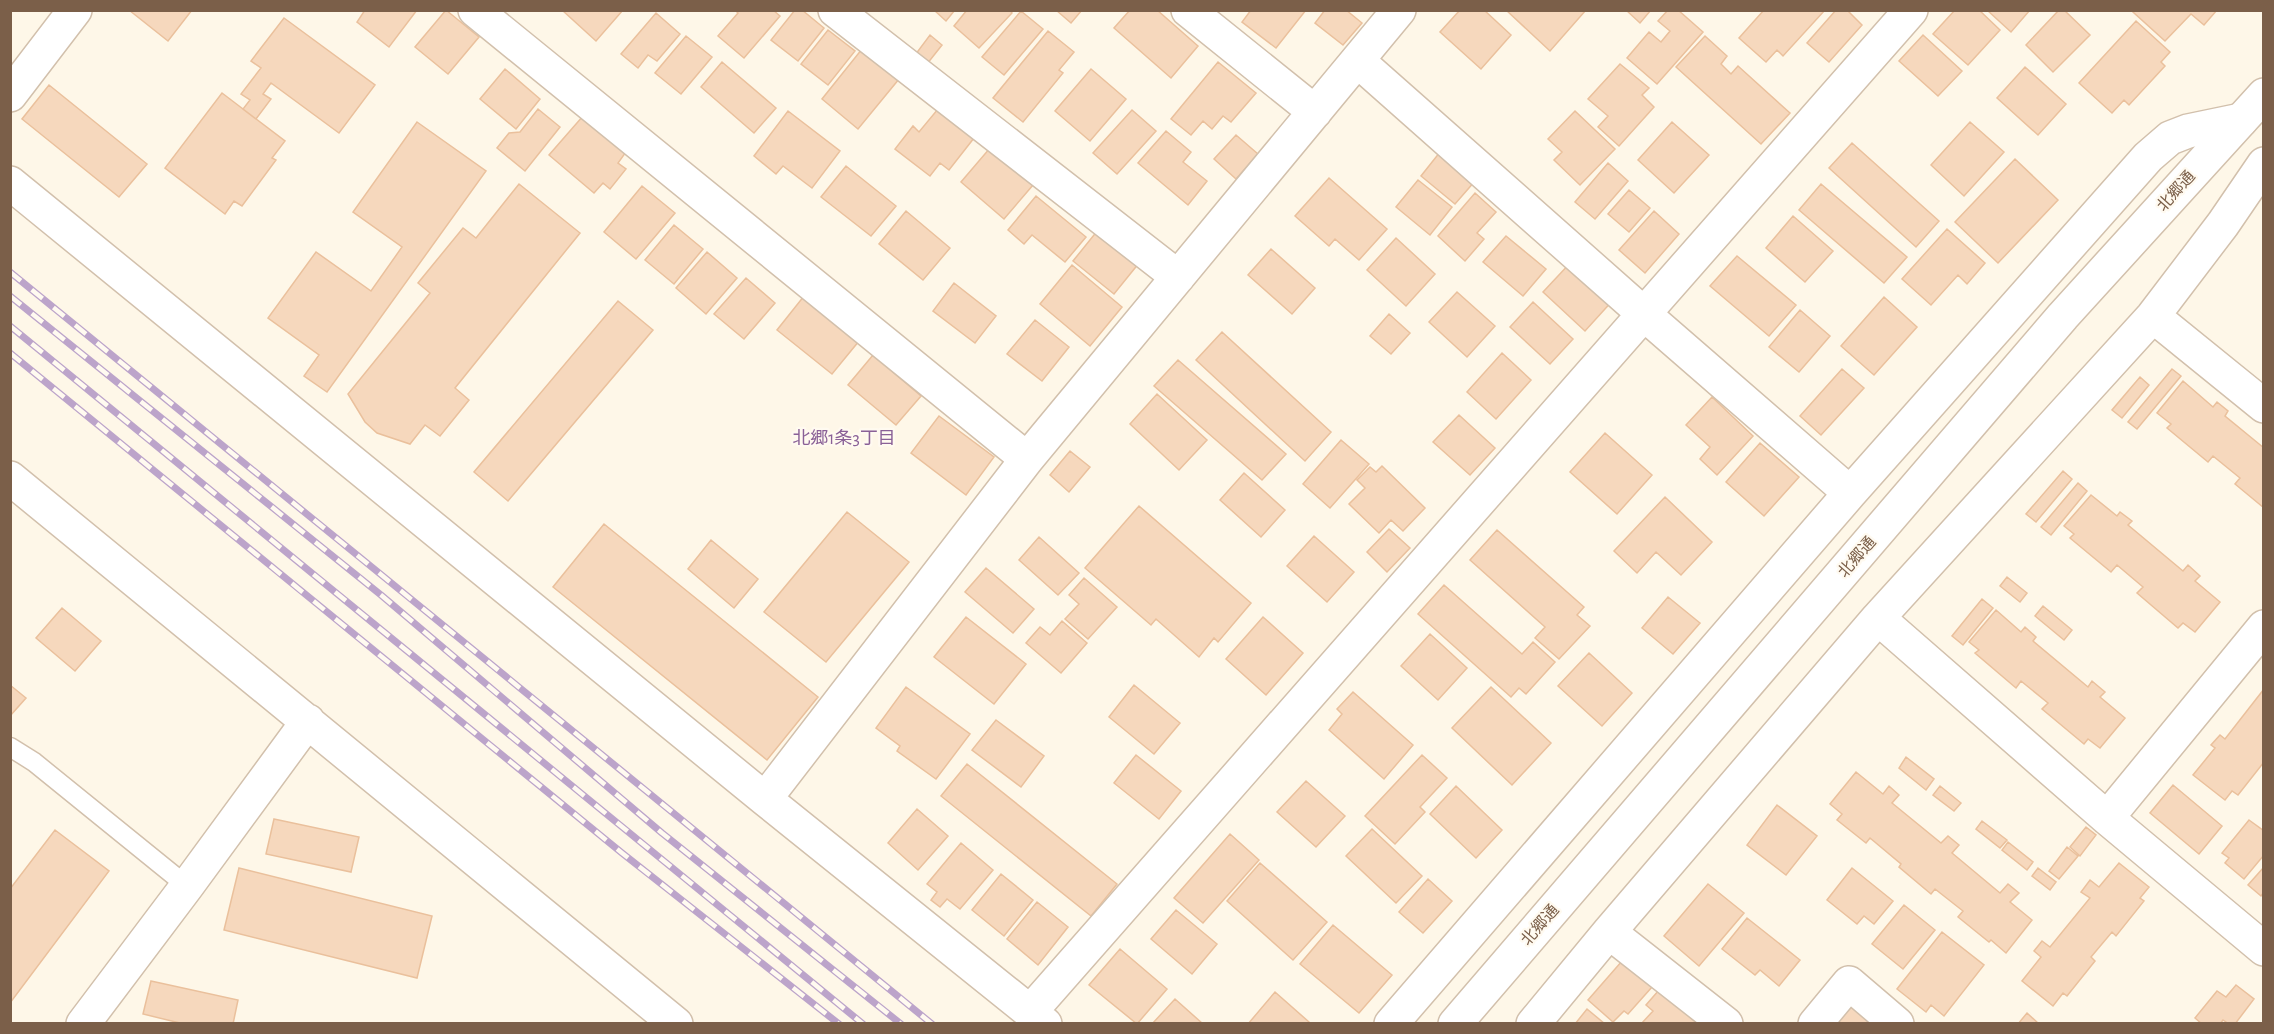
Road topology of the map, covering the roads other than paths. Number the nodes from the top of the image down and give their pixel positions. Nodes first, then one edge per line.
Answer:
1 (75, 10) edge
2 (475, 10) edge
3 (835, 10) edge
4 (1188, 10) edge
5 (1400, 10) edge
6 (1911, 10) edge
7 (1358, 61) junction
8 (10, 95) edge
9 (2264, 95) edge
10 (1315, 112) junction
11 (2241, 120) junction
12 (2264, 164) edge
13 (10, 183) edge
14 (1178, 277) junction
15 (1644, 314) junction
16 (2153, 316) junction
17 (2264, 406) edge
18 (1027, 459) junction
19 (10, 478) edge
20 (1850, 493) junction
21 (1878, 618) junction
22 (2264, 627) edge
23 (308, 721) junction
24 (10, 747) edge
25 (765, 799) junction
26 (2108, 818) junction
27 (188, 886) junction
28 (1609, 932) junction
29 (2264, 949) edge
30 (1038, 1017) edge
31 (83, 1023) edge
32 (676, 1023) edge
33 (1391, 1023) edge
34 (1455, 1023) edge
35 (1533, 1023) edge
36 (1726, 1023) edge
37 (1815, 1023) edge
38 (1897, 1023) edge

1 - 8 street
2 - 18 street
3 - 14 street
4 - 10 street
5 - 7 street
6 - 15 street
7 - 10 street
7 - 15 street
9 - 11 street, 北郷通
10 - 14 street
11 - 20 street
11 - 34 street, 北郷通
12 - 16 street
13 - 25 street
14 - 18 street
15 - 20 street
15 - 30 street
16 - 17 street
16 - 21 street
18 - 25 street
19 - 23 street
20 - 33 street
21 - 26 street
21 - 28 street
22 - 26 street
23 - 27 street
23 - 32 street
24 - 27 lane
25 - 30 street
26 - 29 street
27 - 31 street
28 - 35 street
28 - 36 street
37 - 38 street

